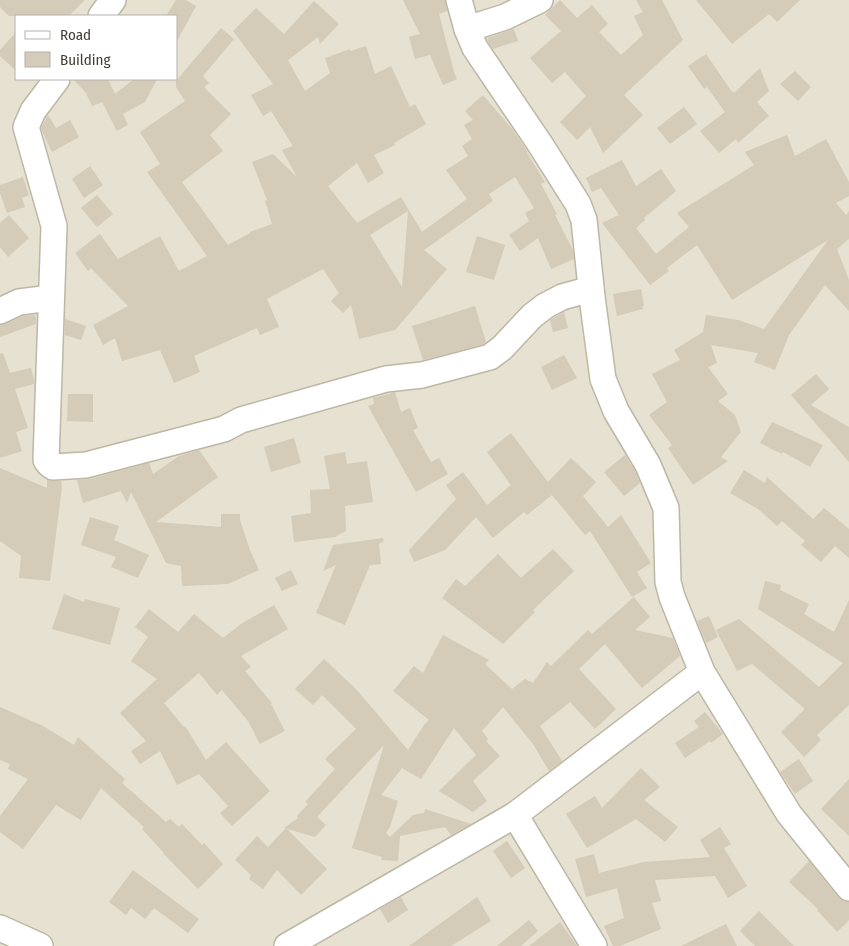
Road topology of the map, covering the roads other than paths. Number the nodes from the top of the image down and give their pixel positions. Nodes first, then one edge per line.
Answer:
1 (113, 0) edge
2 (459, 0) edge
3 (540, 0) edge
4 (103, 15) edge
5 (467, 29) junction
6 (55, 80) edge
7 (591, 289) junction
8 (51, 298) junction
9 (0, 311) edge
10 (702, 672) junction
11 (515, 815) junction
12 (849, 888) edge
13 (0, 928) edge
14 (40, 946) edge
15 (287, 946) edge
16 (594, 946) edge

1 - 4 street
2 - 5 street
3 - 5 street
5 - 7 street
6 - 8 street
7 - 8 street
7 - 10 street
8 - 9 street
10 - 11 street
10 - 12 street
11 - 15 street
11 - 16 street
13 - 14 street

